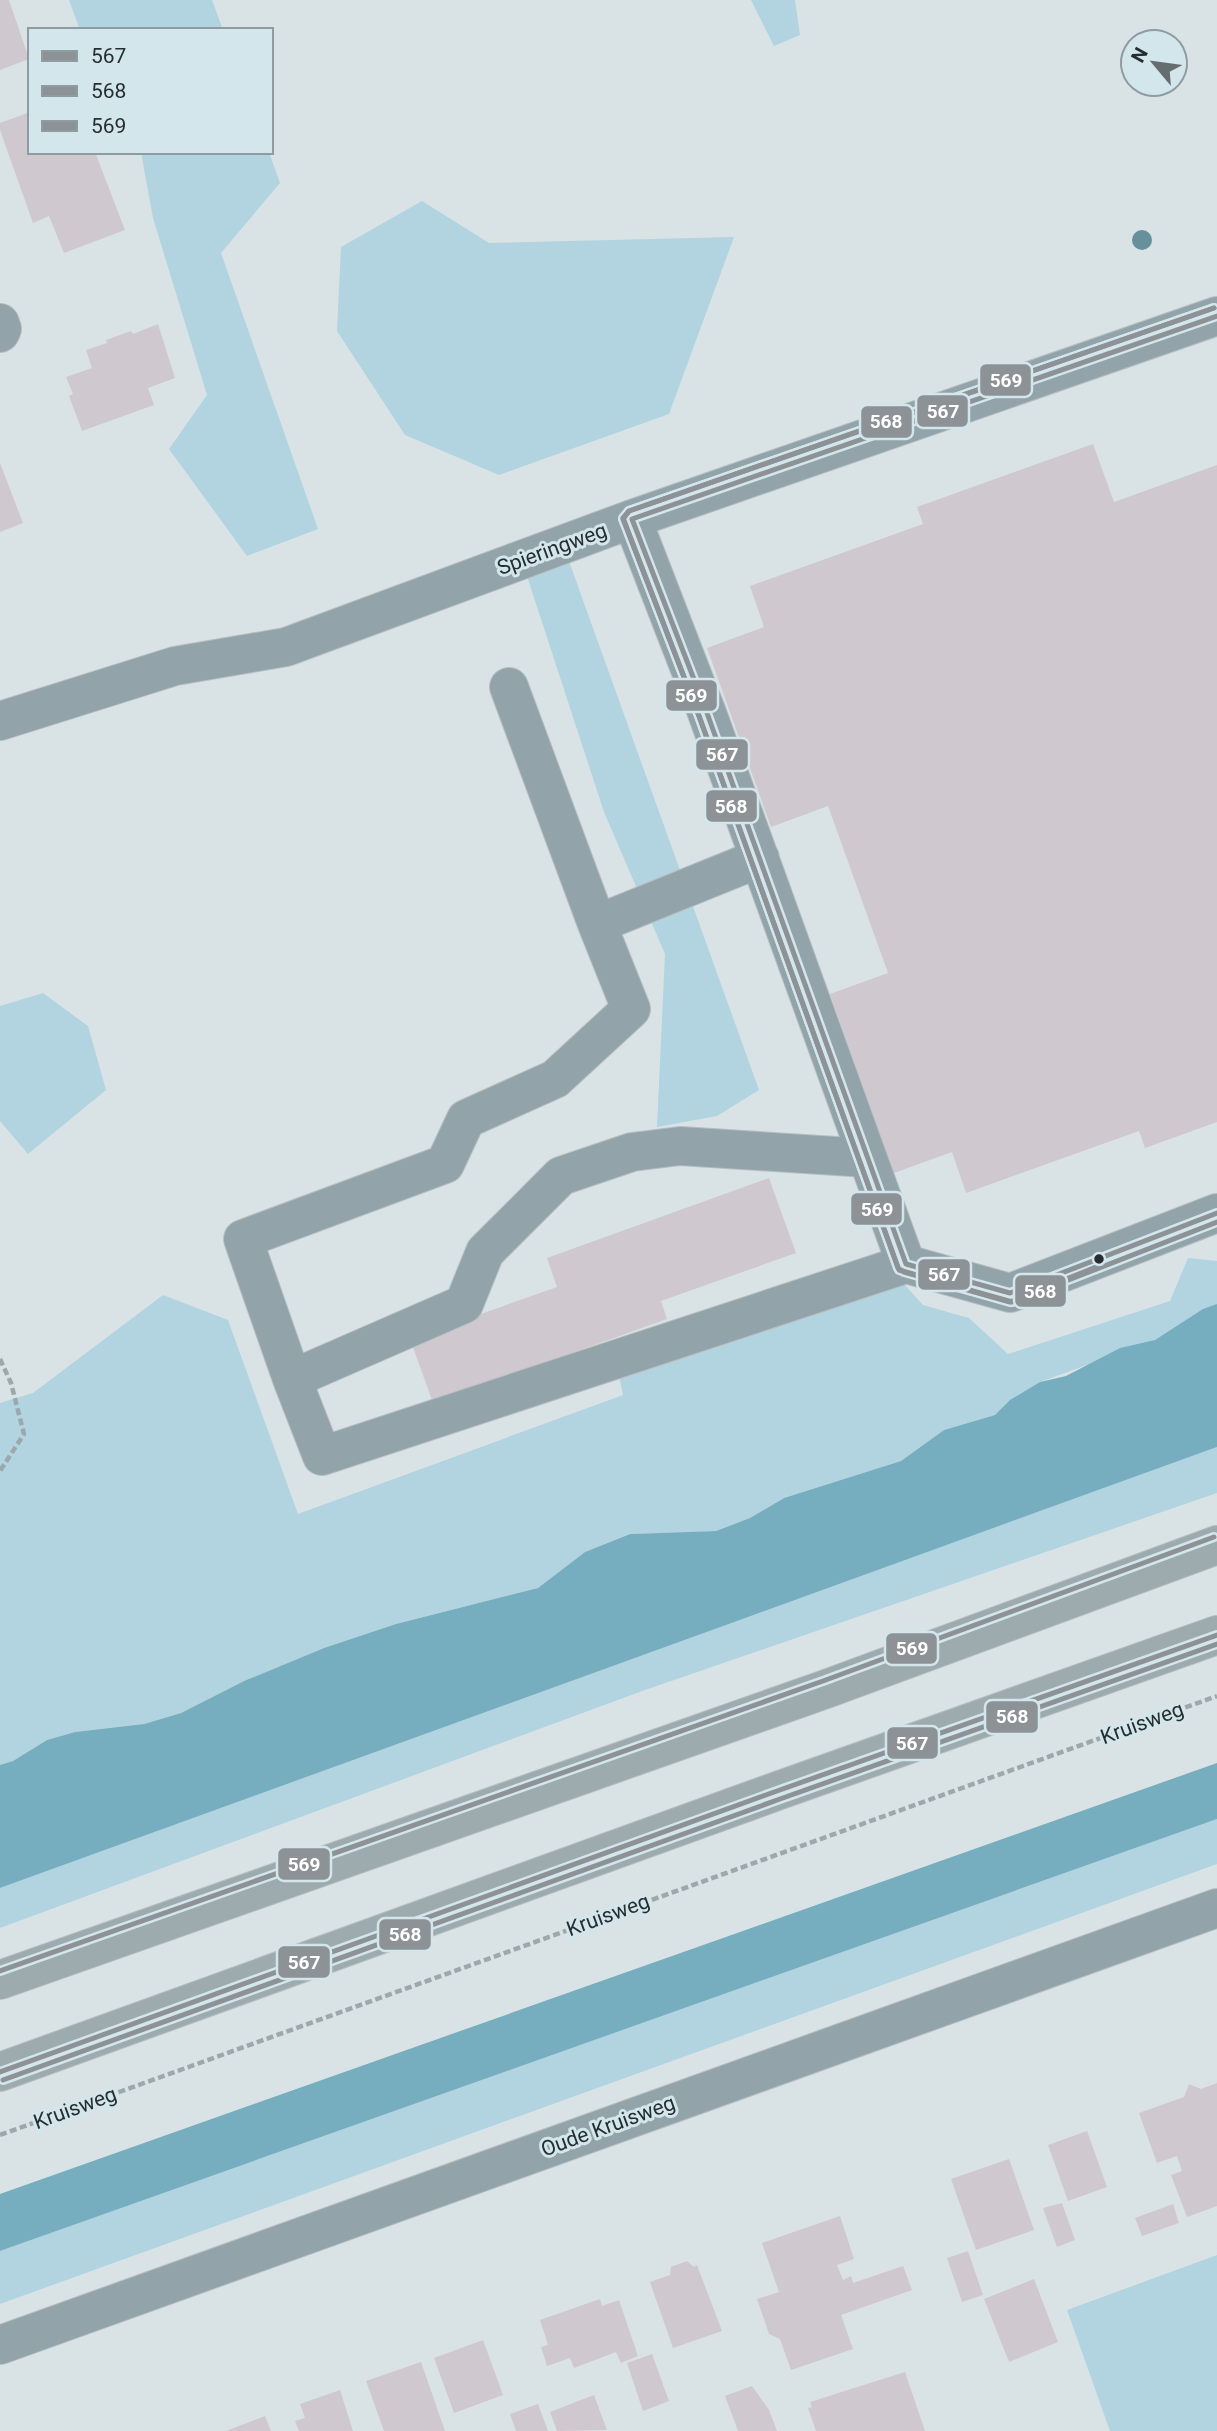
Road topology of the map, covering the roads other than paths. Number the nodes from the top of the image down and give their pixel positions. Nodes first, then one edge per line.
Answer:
1 (1217, 316) edge
2 (0, 323) edge
3 (0, 332) edge
4 (632, 519) junction
5 (509, 687) dead end
6 (0, 721) edge
7 (760, 858) junction
8 (597, 924) junction
9 (867, 1158) junction
10 (1217, 1213) edge
11 (906, 1264) junction
12 (292, 1379) junction
13 (1217, 1545) edge
14 (1217, 1636) edge
15 (1217, 1908) edge
16 (0, 1980) edge
17 (0, 2072) edge
18 (0, 2345) edge

1 - 4 street, Spieringweg
2 - 3 street
4 - 6 street, Spieringweg
4 - 7 street
5 - 8 street
7 - 8 street
7 - 9 street
8 - 12 street
9 - 11 street
9 - 12 street
10 - 11 street
11 - 12 street
13 - 16 highway
14 - 17 highway
15 - 18 street, Oude Kruisweg

